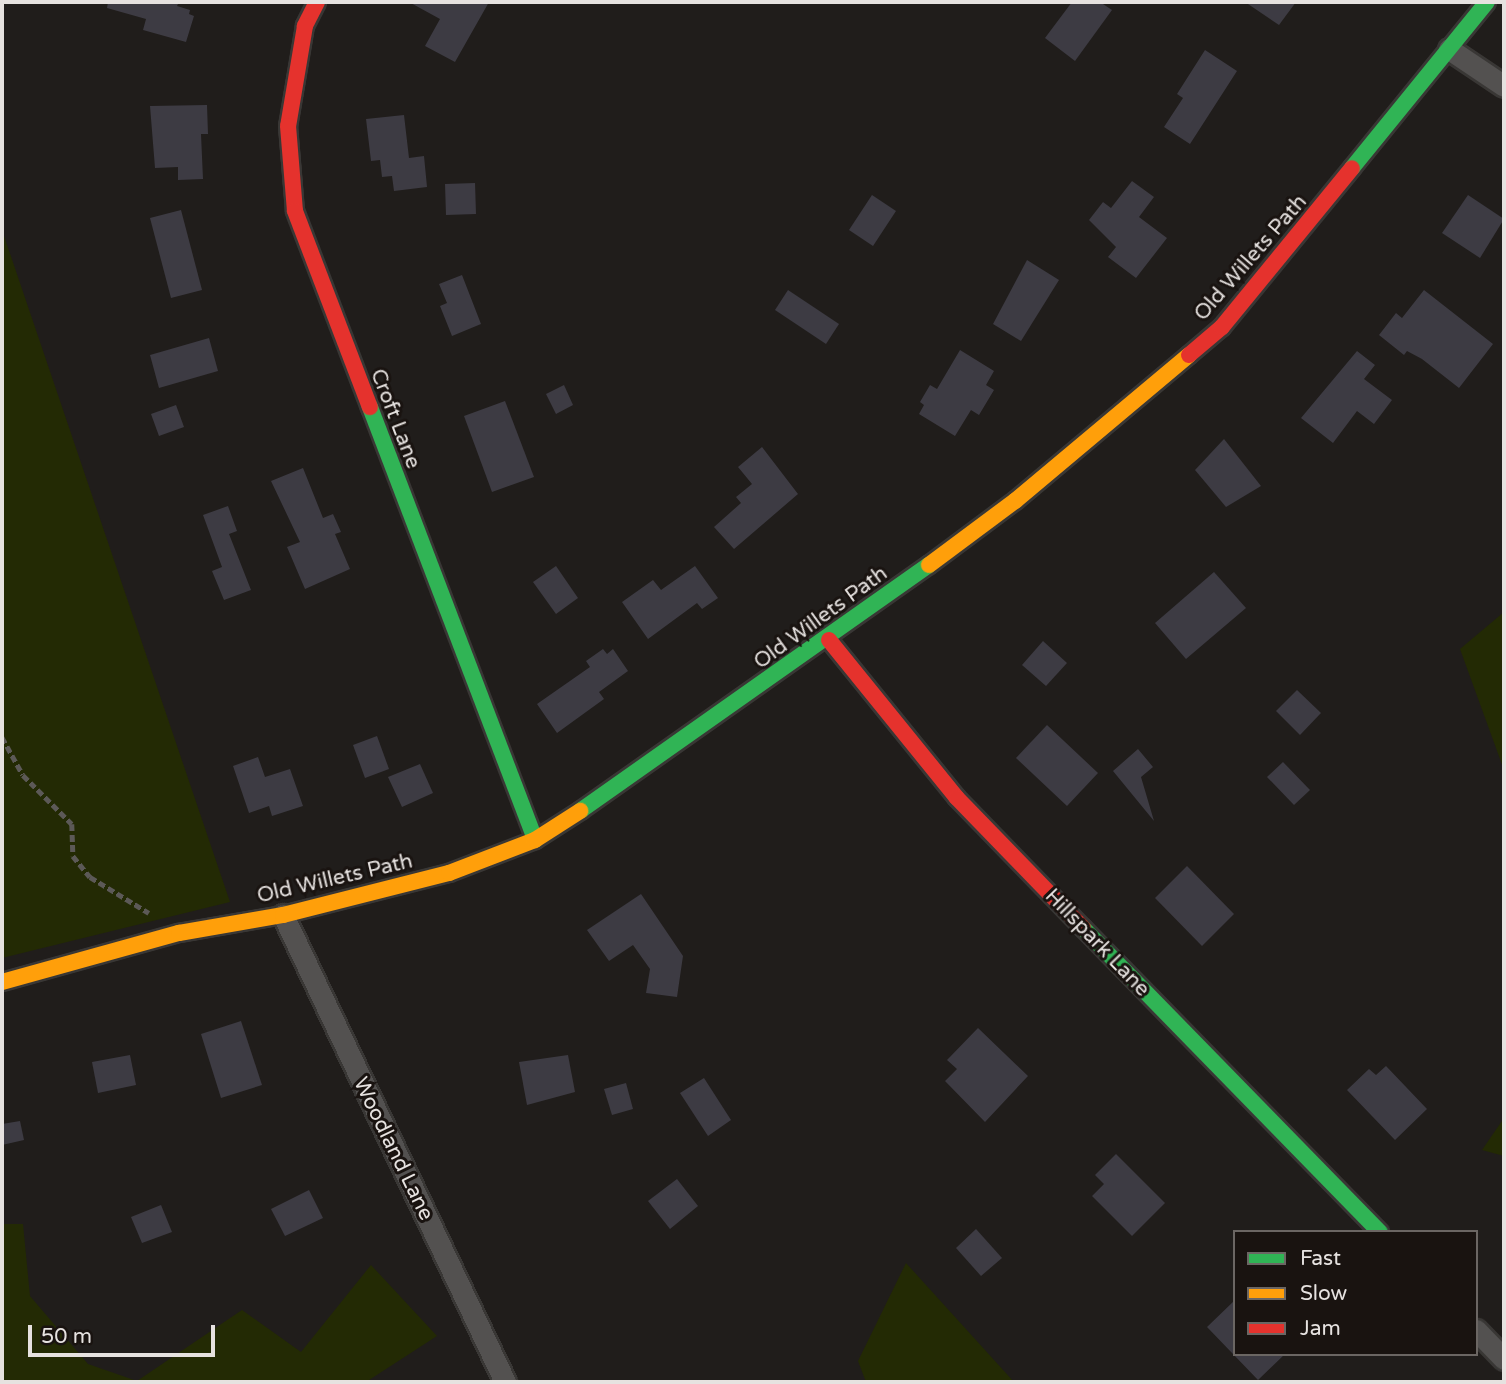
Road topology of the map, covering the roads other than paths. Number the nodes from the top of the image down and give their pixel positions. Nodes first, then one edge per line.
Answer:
1 (317, 2) edge
2 (1487, 2) edge
3 (1449, 49) junction
4 (1504, 86) edge
5 (829, 640) junction
6 (536, 840) junction
7 (283, 915) junction
8 (2, 982) edge
9 (1378, 1230) edge
10 (1478, 1332) edge
11 (1504, 1359) edge
12 (505, 1382) edge

1 - 6 main road, Croft Lane
2 - 3 main road, Old Willets Path
3 - 4 street
3 - 5 main road, Old Willets Path
5 - 6 main road, Old Willets Path
5 - 9 main road, Hillspark Lane
6 - 7 main road, Old Willets Path
7 - 8 main road, Old Willets Path
7 - 12 street, Woodland Lane
10 - 11 street

